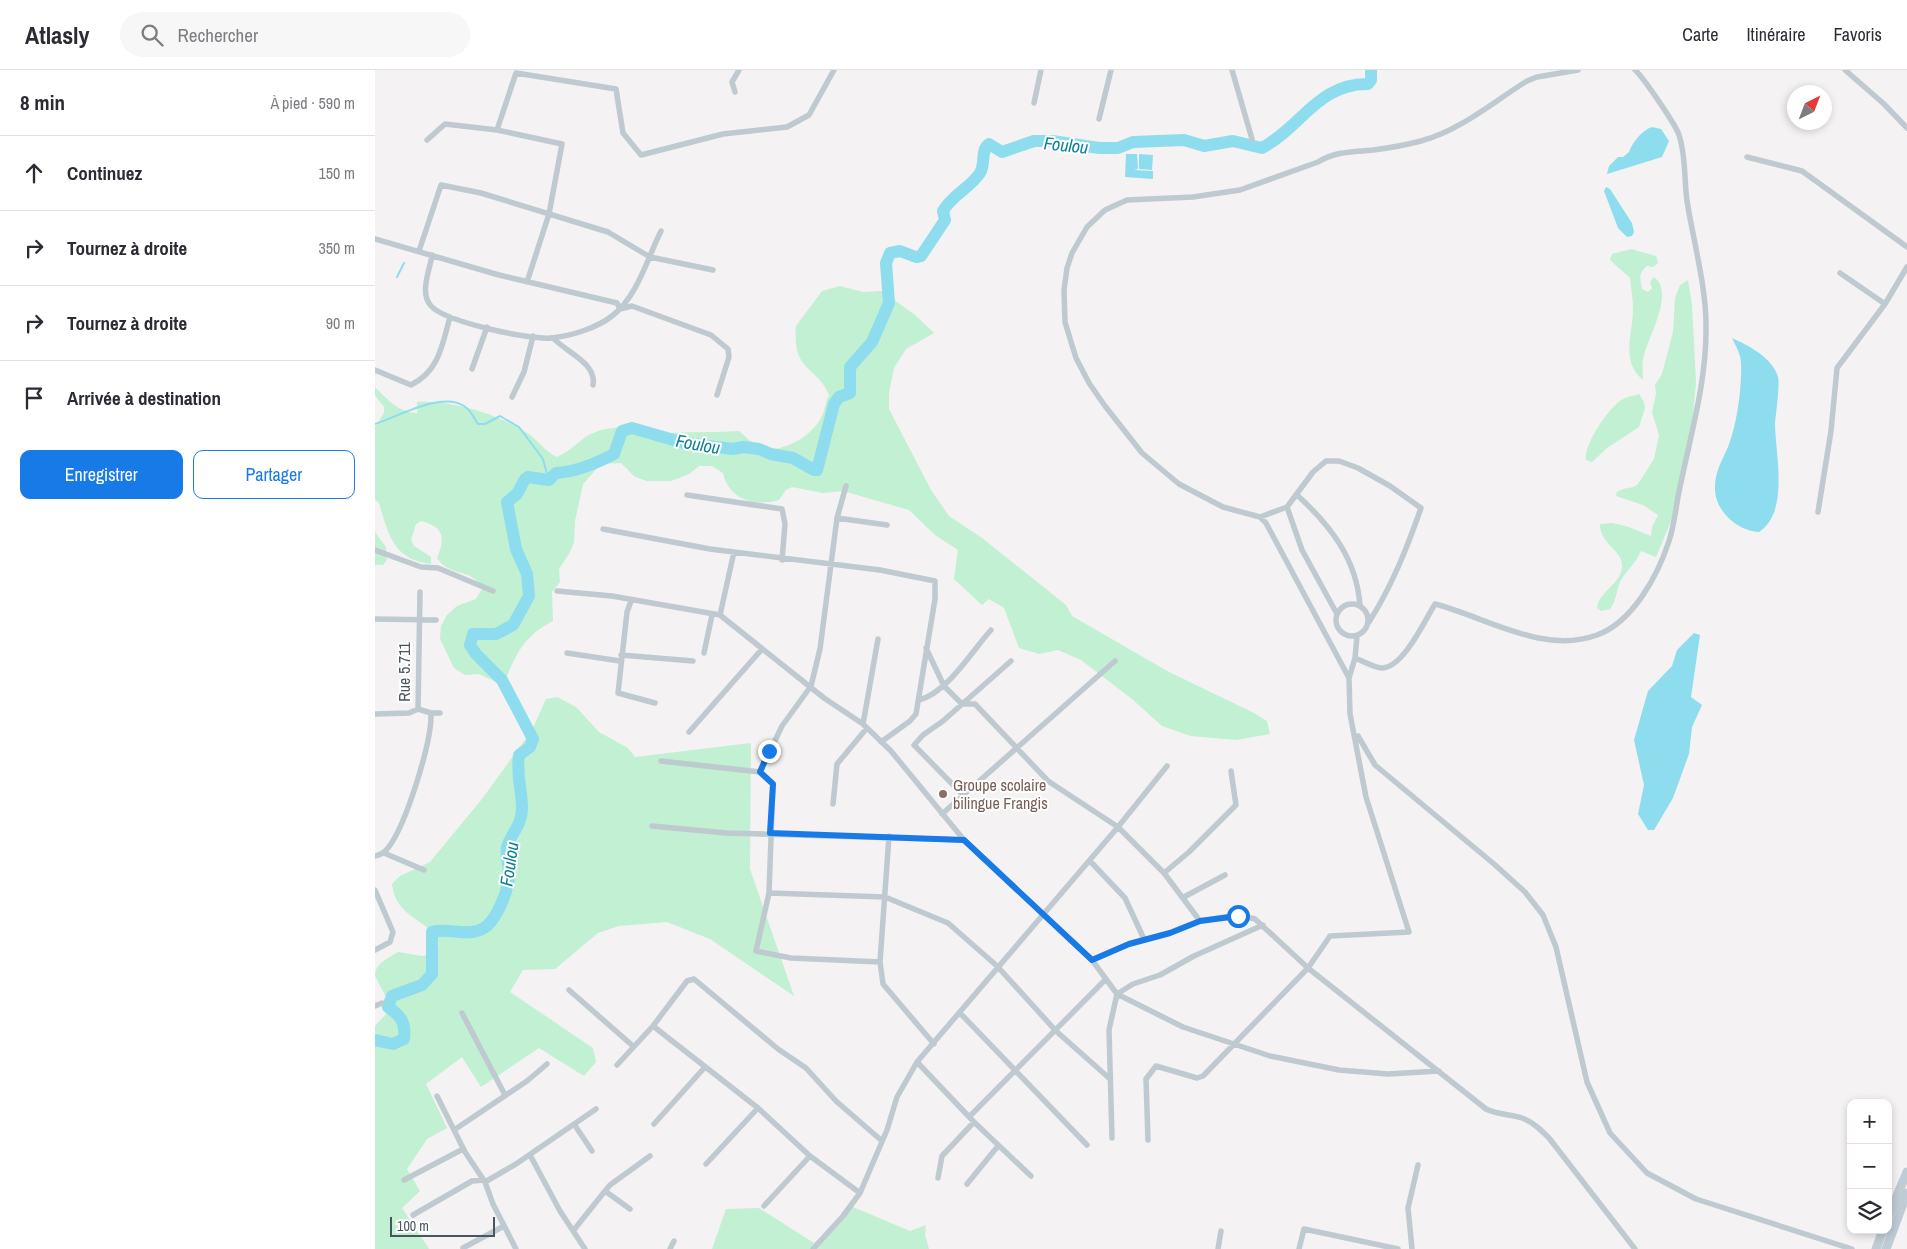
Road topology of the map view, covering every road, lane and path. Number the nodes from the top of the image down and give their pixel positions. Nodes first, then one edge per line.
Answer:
1 (739, 70) edge
2 (834, 70) edge
3 (1041, 70) edge
4 (1111, 70) edge
5 (1232, 70) edge
6 (1578, 70) edge
7 (1635, 70) edge
8 (1845, 70) edge
9 (735, 92) dead end
10 (1034, 103) dead end
11 (1099, 118) dead end
12 (1907, 128) edge
13 (497, 130) junction
14 (1252, 139) dead end
15 (427, 140) dead end
16 (1747, 157) dead end
17 (549, 214) junction
18 (661, 231) dead end
19 (375, 240) edge
20 (1907, 247) edge
21 (419, 251) junction
22 (432, 254) junction
23 (650, 257) junction
24 (1907, 267) edge
25 (713, 270) dead end
26 (1840, 273) dead end
27 (527, 282) junction
28 (1885, 304) junction
29 (620, 309) junction
30 (449, 317) junction
31 (487, 327) junction
32 (533, 336) junction
33 (553, 338) junction
34 (472, 368) dead end
35 (375, 370) edge
36 (593, 385) dead end
37 (717, 395) dead end
38 (512, 397) dead end
39 (846, 486) dead end
40 (687, 494) dead end
41 (1297, 495) junction
42 (1287, 506) junction
43 (1818, 512) dead end
44 (837, 518) junction
45 (1260, 518) junction
46 (887, 525) dead end
47 (603, 529) dead end
48 (375, 550) edge
49 (734, 552) junction
50 (782, 560) junction
51 (830, 566) junction
52 (493, 591) dead end
53 (557, 591) dead end
54 (420, 592) dead end
55 (631, 601) junction
56 (1360, 606) junction
57 (1337, 614) junction
58 (712, 615) junction
59 (720, 615) junction
60 (375, 620) edge
61 (418, 620) junction
62 (436, 620) dead end
63 (1369, 622) junction
64 (991, 630) dead end
65 (1357, 636) junction
66 (878, 639) dead end
67 (926, 648) junction
68 (762, 649) junction
69 (567, 653) dead end
70 (705, 653) dead end
71 (621, 658) junction
72 (1355, 658) junction
73 (693, 661) dead end
74 (1011, 661) dead end
75 (1115, 661) dead end
76 (1349, 678) junction
77 (811, 686) junction
78 (944, 686) junction
79 (919, 700) junction
80 (655, 703) dead end
81 (962, 704) junction
82 (418, 710) junction
83 (431, 713) junction
84 (440, 713) dead end
85 (375, 714) edge
86 (865, 726) junction
87 (1355, 730) junction
88 (689, 732) dead end
89 (881, 742) junction
90 (1017, 748) junction
91 (661, 761) dead end
92 (1167, 766) dead end
93 (1231, 771) dead end
94 (760, 772) junction
95 (963, 795) junction
96 (833, 804) dead end
97 (942, 814) junction
98 (652, 826) dead end
99 (1118, 826) junction
100 (770, 833) junction
101 (889, 836) junction
102 (964, 840) junction
103 (384, 853) junction
104 (375, 856) edge
105 (1089, 861) junction
106 (424, 870) dead end
107 (1164, 873) junction
108 (1225, 875) dead end
109 (375, 890) edge
110 (769, 893) junction
111 (885, 897) junction
112 (1184, 897) junction
113 (1043, 914) junction
114 (1200, 921) junction
115 (1263, 925) junction
116 (1144, 939) junction
117 (375, 950) edge
118 (1092, 960) junction
119 (880, 962) junction
120 (997, 966) junction
121 (1308, 968) junction
122 (1106, 979) junction
123 (569, 990) dead end
124 (1117, 994) junction
125 (382, 1003) dead end
126 (375, 1006) edge
127 (461, 1013) dead end
128 (960, 1013) junction
129 (653, 1026) junction
130 (1056, 1030) junction
131 (934, 1044) junction
132 (1234, 1044) junction
133 (633, 1046) junction
134 (917, 1062) junction
135 (547, 1064) dead end
136 (617, 1065) dead end
137 (705, 1067) junction
138 (1017, 1071) junction
139 (1439, 1071) junction
140 (1109, 1078) junction
141 (505, 1095) junction
142 (437, 1096) dead end
143 (757, 1108) junction
144 (595, 1109) dead end
145 (971, 1120) junction
146 (574, 1124) junction
147 (654, 1124) dead end
148 (454, 1130) junction
149 (1111, 1138) dead end
150 (1148, 1140) dead end
151 (882, 1141) junction
152 (1087, 1145) dead end
153 (999, 1146) junction
154 (463, 1148) junction
155 (591, 1151) dead end
156 (529, 1155) junction
157 (650, 1156) dead end
158 (810, 1156) junction
159 (706, 1164) dead end
160 (1418, 1165) dead end
161 (1907, 1172) edge
162 (1031, 1176) dead end
163 (938, 1178) dead end
164 (404, 1180) dead end
165 (484, 1181) junction
166 (967, 1184) dead end
167 (605, 1191) junction
168 (860, 1193) junction
169 (1907, 1196) edge
170 (764, 1206) dead end
171 (1892, 1208) edge
172 (630, 1209) dead end
173 (413, 1215) dead end
174 (504, 1226) junction
175 (573, 1231) junction
176 (1221, 1231) dead end
177 (1882, 1234) edge
178 (674, 1241) dead end
179 (463, 1248) edge
180 (516, 1249) edge
181 (585, 1249) edge
182 (670, 1249) edge
183 (813, 1249) edge
184 (1218, 1249) edge
185 (1299, 1249) edge
186 (1398, 1249) edge
187 (1412, 1249) edge
188 (1635, 1249) edge
189 (1853, 1249) edge
190 (1876, 1249) edge
191 (1886, 1249) edge

1 - 9 street
2 - 13 street
3 - 10 street
4 - 11 street
5 - 14 street
6 - 45 street
7 - 72 street
8 - 12 street
13 - 15 street
13 - 17 street
16 - 20 street
17 - 21 street
17 - 23 street
17 - 27 street
18 - 23 street
19 - 21 street
21 - 22 street
22 - 27 street
22 - 30 street
23 - 25 street
23 - 29 street
24 - 28 street
26 - 28 street
27 - 29 street
28 - 43 street
29 - 33 street
29 - 37 street
30 - 31 street
30 - 35 street
31 - 32 street
31 - 34 street
32 - 33 street
32 - 38 street
33 - 36 street
39 - 44 street
40 - 50 street
41 - 42 street
41 - 56 street
41 - 63 street
42 - 45 street
42 - 57 street
44 - 46 street
44 - 51 street
45 - 76 street
47 - 49 street
48 - 52 street
49 - 50 street
49 - 59 street
50 - 51 street
51 - 67 street
51 - 77 street
53 - 55 street
54 - 61 street, Rue 5.711
55 - 58 street
55 - 71 street
56 - 57 street
56 - 63 street
57 - 65 street
58 - 59 street
58 - 70 street
59 - 68 street
60 - 61 street
61 - 62 street
61 - 82 street, Rue 5.711
63 - 65 street
64 - 78 street
65 - 72 street
66 - 86 street
67 - 78 street
67 - 79 street
68 - 77 street
68 - 88 street
69 - 71 street
71 - 73 street
71 - 80 street
72 - 76 street
74 - 81 street
75 - 90 street
76 - 87 street
77 - 86 street
77 - 94 street
78 - 79 street
78 - 81 street
79 - 89 street
81 - 90 street
81 - 95 street
82 - 83 street
82 - 85 street, Rue 5.711
83 - 84 street
83 - 103 street
86 - 89 street
86 - 96 street
87 - 121 street
87 - 189 street
89 - 97 street
90 - 95 street
90 - 99 street
91 - 94 street
92 - 99 street
93 - 107 street
94 - 100 street
95 - 97 street
97 - 102 street
98 - 100 street
99 - 105 street
99 - 107 street
100 - 101 street
100 - 110 street
101 - 102 street
101 - 111 street
102 - 113 street
103 - 104 street
103 - 106 street
105 - 113 street
105 - 116 street
107 - 112 street
108 - 112 street
109 - 117 street
110 - 111 street
110 - 119 street
111 - 119 street
111 - 120 street
112 - 114 street
113 - 118 street
113 - 120 street
114 - 115 street
114 - 116 street
115 - 121 street
115 - 124 street
116 - 118 street
118 - 122 street
119 - 131 street
120 - 128 street
120 - 130 street
121 - 132 street
121 - 139 street
122 - 124 street
122 - 130 street
123 - 133 street
124 - 132 street
124 - 140 street
125 - 126 street
127 - 141 street
128 - 131 street
128 - 138 street
129 - 133 street
129 - 137 street
129 - 151 street
130 - 138 street
130 - 140 street
131 - 134 street
132 - 139 street
132 - 150 street
133 - 136 street
134 - 145 street
134 - 151 street
135 - 141 street
137 - 143 street
137 - 147 street
138 - 145 street
138 - 152 street
139 - 188 street
140 - 149 street
141 - 148 street
142 - 148 street
143 - 158 street
143 - 159 street
144 - 146 street
145 - 153 street
145 - 163 street
146 - 155 street
146 - 156 street
148 - 154 street
151 - 168 street
153 - 162 street
153 - 166 street
154 - 164 street
154 - 165 street
156 - 165 street
156 - 175 street
157 - 167 street
158 - 168 street
158 - 170 street
160 - 187 street
161 - 171 main road
165 - 173 street
165 - 174 street
167 - 172 street
167 - 175 street
168 - 183 street
169 - 191 main road
174 - 179 street
174 - 180 street
175 - 181 street
176 - 184 street
177 - 190 main road
178 - 182 street
185 - 186 street

